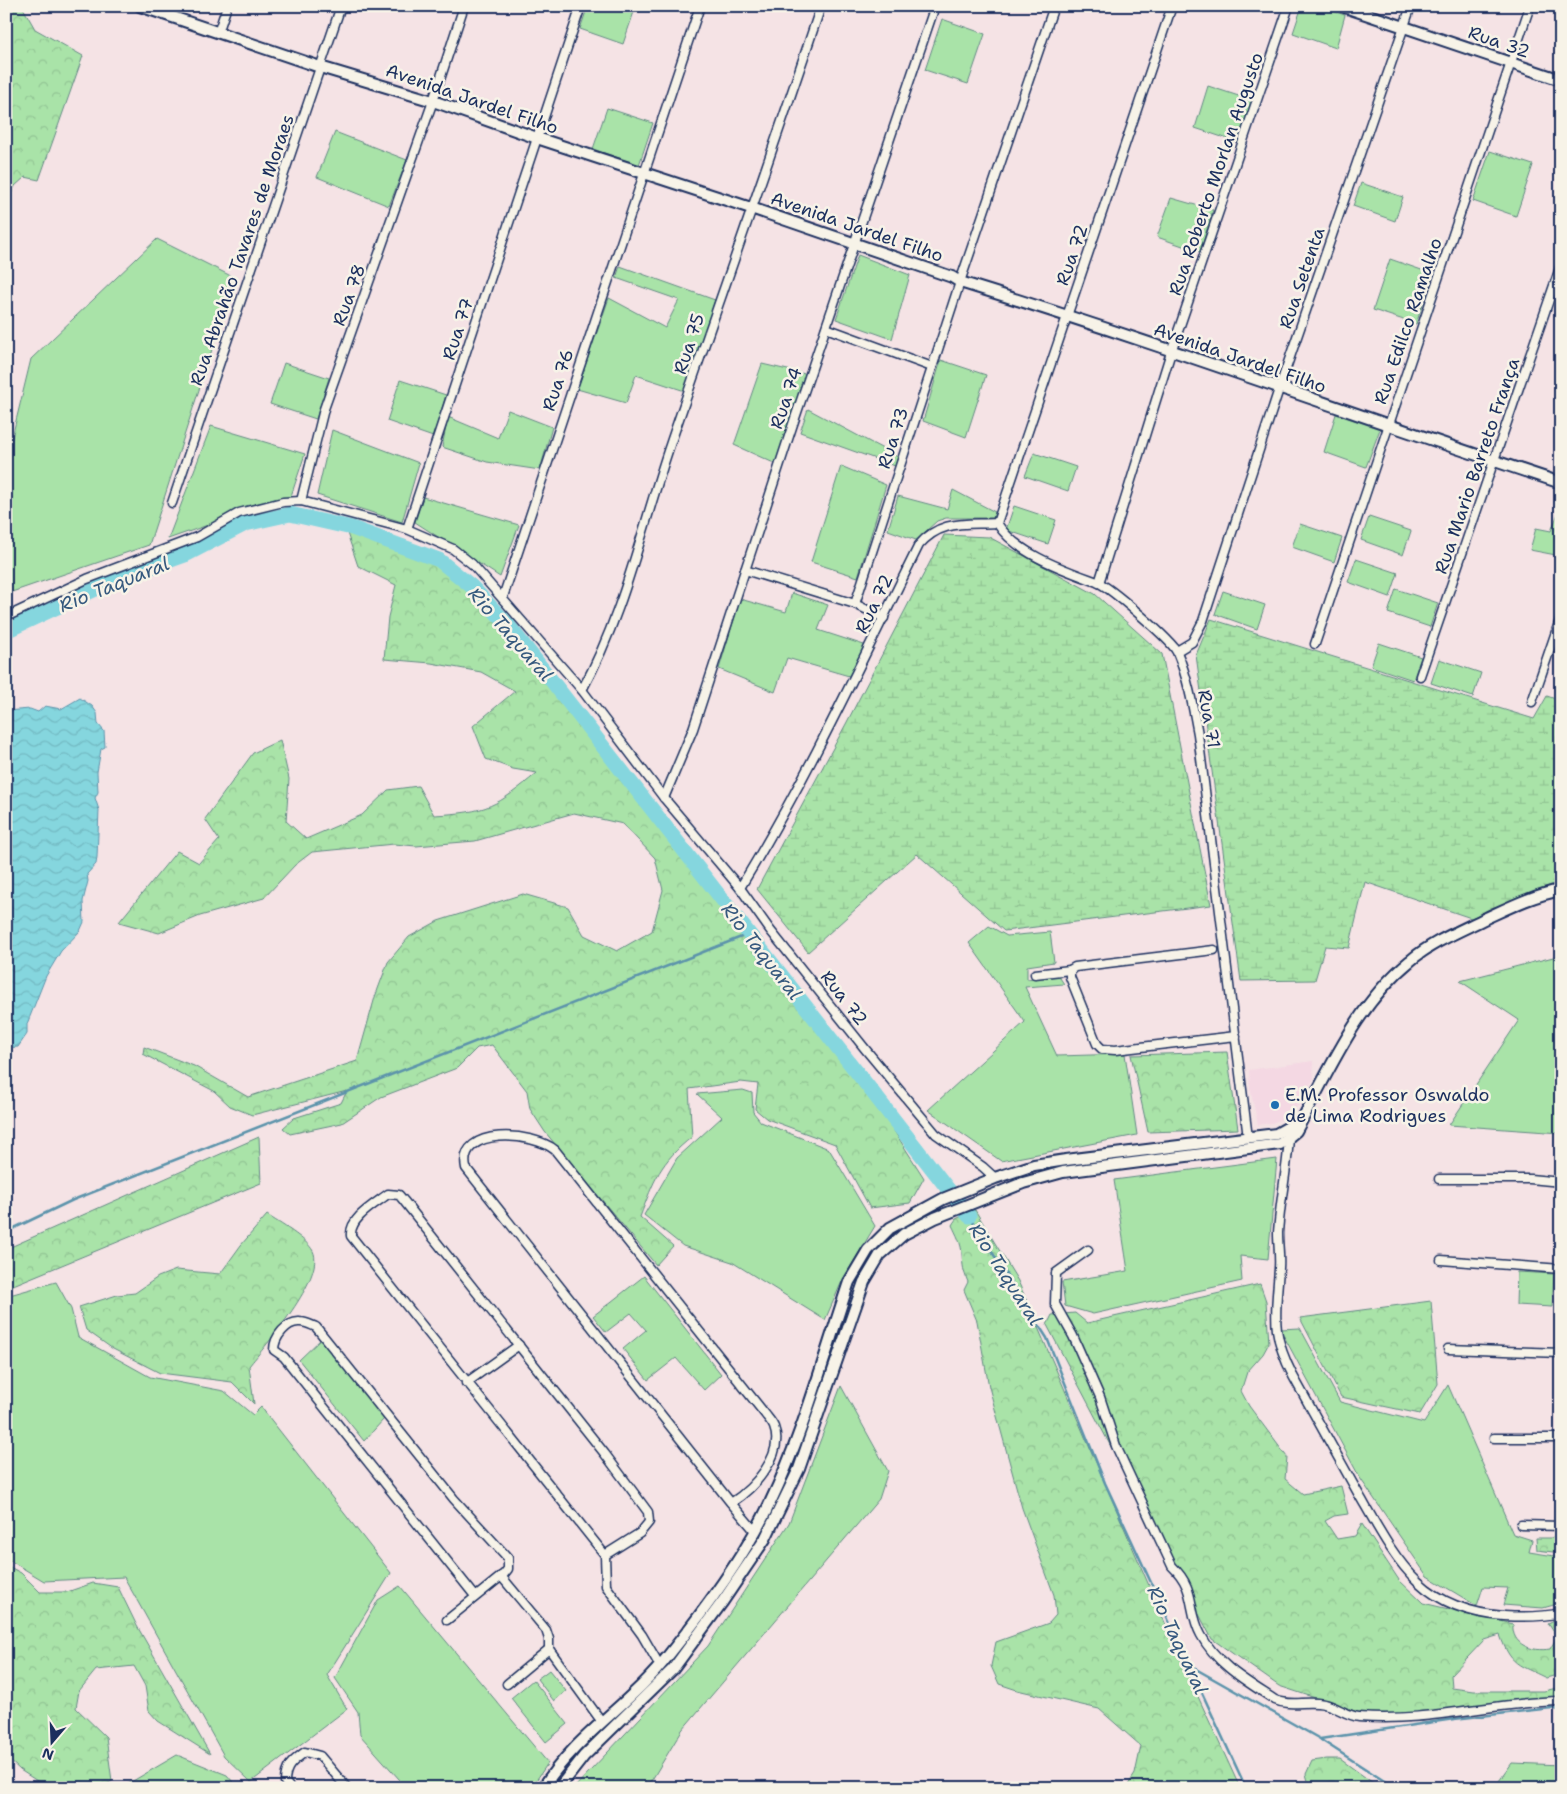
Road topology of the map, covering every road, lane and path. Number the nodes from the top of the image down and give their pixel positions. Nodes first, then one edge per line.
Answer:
1 (140, 6) edge
2 (227, 6) edge
3 (341, 6) edge
4 (464, 6) edge
5 (581, 6) edge
6 (700, 6) edge
7 (821, 6) edge
8 (935, 6) edge
9 (1054, 6) edge
10 (1172, 6) edge
11 (1289, 6) edge
12 (1342, 6) edge
13 (1411, 6) edge
14 (1530, 6) edge
15 (1404, 28) junction
16 (218, 33) junction
17 (1510, 64) junction
18 (320, 67) junction
19 (1561, 80) edge
20 (433, 101) junction
21 (537, 138) junction
22 (642, 173) junction
23 (754, 209) junction
24 (855, 244) junction
25 (1561, 265) edge
26 (960, 282) junction
27 (1068, 315) junction
28 (826, 328) junction
29 (1171, 352) junction
30 (932, 367) junction
31 (1279, 389) junction
32 (1388, 426) junction
33 (1495, 462) junction
34 (1561, 483) edge
35 (301, 501) junction
36 (172, 503) dead end
37 (997, 522) junction
38 (408, 529) junction
39 (745, 570) junction
40 (1099, 582) junction
41 (502, 597) junction
42 (855, 604) junction
43 (6, 617) edge
44 (1561, 617) edge
45 (884, 618) junction
46 (1315, 644) dead end
47 (1177, 651) junction
48 (1420, 676) dead end
49 (582, 690) junction
50 (1532, 702) dead end
51 (664, 798) junction
52 (740, 888) junction
53 (1561, 890) edge
54 (1214, 950) dead end
55 (1070, 970) junction
56 (1035, 974) dead end
57 (1236, 1036) junction
58 (1302, 1119) junction
59 (1248, 1138) junction
60 (1289, 1138) junction
61 (995, 1178) junction
62 (1439, 1179) dead end
63 (1561, 1182) edge
64 (1088, 1250) dead end
65 (1441, 1260) dead end
66 (1561, 1269) edge
67 (519, 1345) junction
68 (1448, 1349) dead end
69 (1561, 1353) edge
70 (466, 1383) junction
71 (1494, 1438) dead end
72 (1561, 1438) edge
73 (731, 1503) junction
74 (1521, 1525) dead end
75 (1561, 1526) edge
76 (755, 1531) junction
77 (605, 1555) junction
78 (501, 1576) junction
79 (476, 1596) junction
80 (1561, 1613) edge
81 (447, 1620) dead end
82 (549, 1649) junction
83 (660, 1666) junction
84 (507, 1684) dead end
85 (1561, 1701) edge
86 (602, 1722) junction
87 (290, 1788) edge
88 (347, 1788) edge
89 (543, 1788) edge
90 (559, 1788) edge

1 - 16 main road, Avenida Jardel Filho
2 - 16 street
3 - 18 street, Rua Abrahão Tavares de Moraes
4 - 20 street, Rua 78
5 - 21 street, Rua 77
6 - 22 street, Rua 76
7 - 23 street, Rua 75
8 - 24 street, Rua 74
9 - 26 street, Rua 73
10 - 27 street, Rua 72
11 - 29 street, Rua Roberto Morlan Augusto
12 - 15 main road, Rua 32
13 - 15 street, Rua Setenta
14 - 17 street, Rua Edilco Ramalho
15 - 17 main road, Rua 32
15 - 31 street, Rua Setenta
16 - 18 main road, Avenida Jardel Filho
17 - 19 main road, Rua 32
17 - 32 street, Rua Edilco Ramalho
18 - 20 main road, Avenida Jardel Filho
18 - 36 street, Rua Abrahão Tavares de Moraes
20 - 21 main road, Avenida Jardel Filho
20 - 35 street, Rua 78
21 - 22 main road, Avenida Jardel Filho
21 - 38 street, Rua 77
22 - 23 main road, Avenida Jardel Filho
22 - 41 street, Rua 76
23 - 24 main road, Avenida Jardel Filho
23 - 49 street, Rua 75
24 - 26 main road, Avenida Jardel Filho
24 - 28 street, Rua 74
25 - 33 street, Rua Mario Barreto França
26 - 27 main road, Avenida Jardel Filho
26 - 30 street, Rua 73
27 - 29 main road, Avenida Jardel Filho
27 - 37 street, Rua 72
28 - 30 street
28 - 39 street, Rua 74
29 - 31 main road, Avenida Jardel Filho
29 - 40 street
30 - 42 street, Rua 73
31 - 32 main road, Avenida Jardel Filho
31 - 47 street, Rua Setenta
32 - 33 main road, Avenida Jardel Filho
32 - 46 street, Rua Edilco Ramalho
33 - 34 main road, Avenida Jardel Filho
33 - 48 street, Rua Mario Barreto França
35 - 38 street
35 - 43 street
37 - 40 street
37 - 45 street, Rua 72
38 - 41 street
39 - 42 street
39 - 51 street, Rua 74
40 - 47 street, Rua 71
41 - 49 street
42 - 45 street
44 - 50 street
45 - 52 street, Rua 72
47 - 57 street, Rua 71
49 - 51 street
51 - 52 street
52 - 61 street, Rua 72
53 - 58 main road
54 - 55 street
55 - 56 street
55 - 57 street
57 - 59 street, Rua 71
58 - 59 main road
58 - 60 main road
59 - 61 main road
60 - 80 street
60 - 90 main road
61 - 76 main road
62 - 63 street
64 - 85 street
65 - 66 street
67 - 70 street
67 - 70 street
67 - 77 street
68 - 69 street
70 - 77 street
71 - 72 street
73 - 73 street
73 - 76 street
74 - 75 street
76 - 83 main road
77 - 83 street
78 - 79 street
78 - 79 street
78 - 82 street
79 - 81 street
82 - 84 street
82 - 86 street
83 - 86 main road
86 - 89 main road
87 - 88 street

